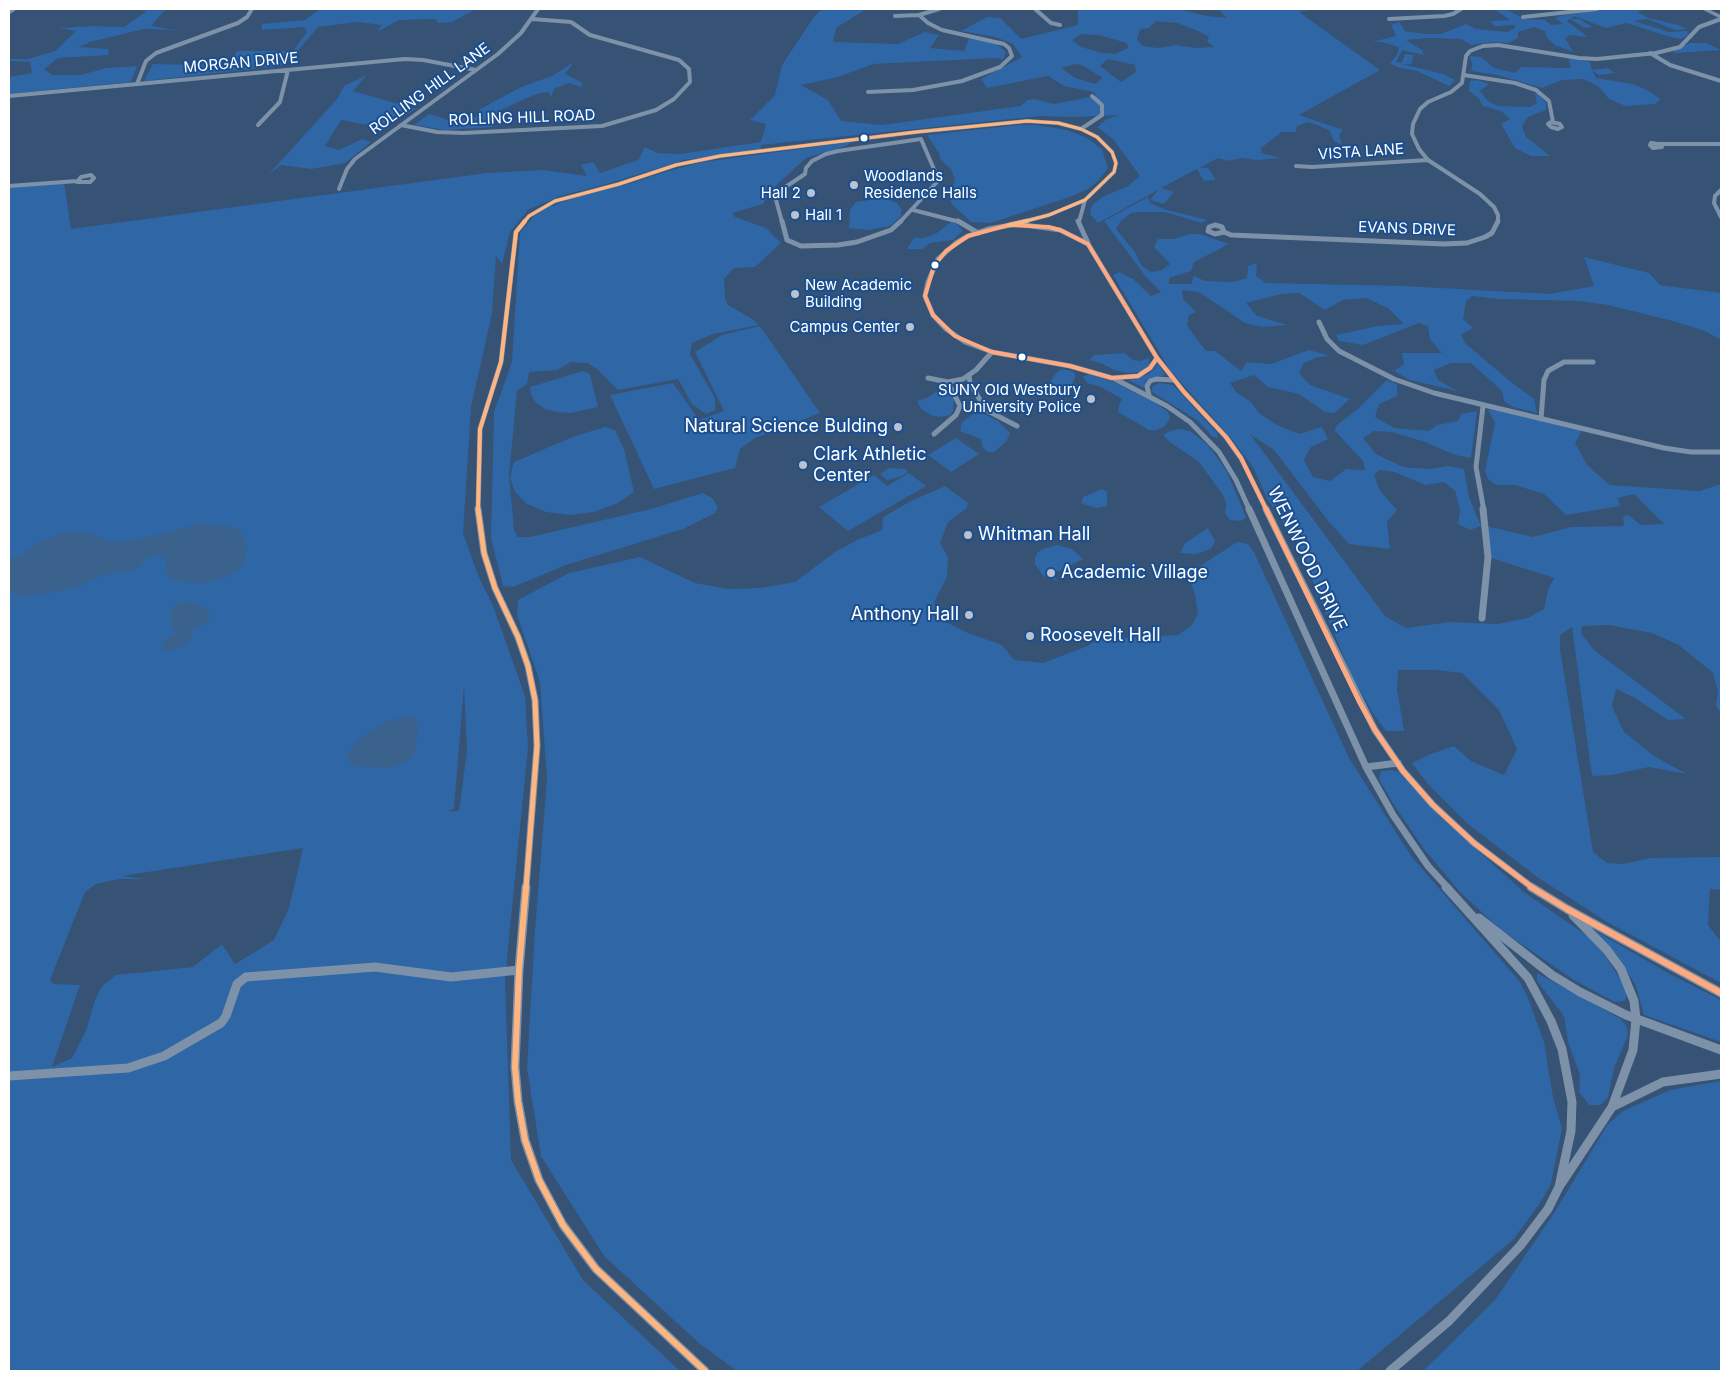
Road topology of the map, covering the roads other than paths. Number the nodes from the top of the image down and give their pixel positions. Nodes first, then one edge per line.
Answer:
1 (14, 9) edge
2 (252, 9) edge
3 (538, 9) edge
4 (939, 9) edge
5 (1035, 9) edge
6 (1461, 9) edge
7 (1597, 9) edge
8 (1704, 9) edge
9 (9, 12) edge
10 (919, 15) junction
11 (895, 16) dead end
12 (1523, 17) dead end
13 (1721, 18) edge
14 (532, 19) junction
15 (1389, 19) dead end
16 (1060, 25) dead end
17 (1650, 53) junction
18 (288, 70) junction
19 (476, 70) junction
20 (1464, 74) junction
21 (1721, 81) edge
22 (137, 84) junction
23 (868, 92) dead end
24 (9, 96) edge
25 (1092, 96) dead end
26 (1553, 122) dead end
27 (258, 125) dead end
28 (401, 125) junction
29 (1081, 129) junction
30 (916, 132) junction
31 (921, 139) junction
32 (1660, 144) dead end
33 (1721, 144) edge
34 (1428, 160) junction
35 (1296, 166) dead end
36 (77, 181) dead end
37 (9, 186) edge
38 (339, 189) dead end
39 (1721, 190) edge
40 (1085, 200) junction
41 (913, 210) junction
42 (1721, 216) edge
43 (1009, 225) junction
44 (978, 232) junction
45 (1224, 232) dead end
46 (1088, 244) junction
47 (1319, 322) dead end
48 (992, 352) junction
49 (1157, 358) junction
50 (1593, 362) dead end
51 (969, 375) junction
52 (928, 378) dead end
53 (1112, 378) junction
54 (1173, 380) junction
55 (948, 382) junction
56 (1149, 395) junction
57 (1483, 406) junction
58 (1541, 419) junction
59 (1017, 426) dead end
60 (934, 434) dead end
61 (1721, 452) edge
62 (1482, 618) dead end
63 (1398, 763) junction
64 (1366, 767) junction
65 (1465, 907) junction
66 (1567, 909) junction
67 (519, 970) junction
68 (1721, 993) edge
69 (1636, 1019) junction
70 (1721, 1050) edge
71 (1721, 1074) edge
72 (9, 1076) edge
73 (1612, 1107) junction
74 (1560, 1187) junction
75 (705, 1371) edge
76 (1390, 1371) edge

1 - 9 street
2 - 22 street
3 - 14 street, ROLLING HILL LANE
4 - 10 street
5 - 16 street
6 - 15 street
7 - 12 street
8 - 13 main road
10 - 11 street
10 - 23 street
13 - 17 street, EVANS DRIVE
14 - 19 street, ROLLING HILL LANE
14 - 28 street, ROLLING HILL ROAD
17 - 20 street, EVANS DRIVE
17 - 21 street
18 - 19 street, MORGAN DRIVE
18 - 22 street, MORGAN DRIVE
18 - 27 street
19 - 28 street, ROLLING HILL LANE
20 - 26 street
20 - 34 street, EVANS DRIVE
22 - 24 street, MORGAN DRIVE
25 - 29 street
28 - 38 street, ROLLING HILL LANE
29 - 30 street
29 - 40 street
30 - 31 street
30 - 67 street
31 - 41 street
31 - 41 street
32 - 33 street
34 - 35 street, VISTA LANE
34 - 45 street, EVANS DRIVE
36 - 37 street
39 - 42 street
40 - 43 street
40 - 46 street, WENWOOD DRIVE
41 - 44 street
43 - 44 street
43 - 46 street
44 - 48 street
46 - 49 street, WENWOOD DRIVE
47 - 57 street
48 - 51 street
48 - 53 street
49 - 53 street
49 - 54 street, WENWOOD DRIVE
50 - 58 street
51 - 55 street
51 - 59 street
52 - 55 street
53 - 56 street
54 - 56 street
54 - 63 street, WENWOOD DRIVE
55 - 60 street
56 - 64 street
57 - 58 street
57 - 62 street
58 - 61 street
63 - 64 street
63 - 66 street, WENWOOD DRIVE
64 - 65 street
65 - 69 street
65 - 74 street
66 - 68 street
66 - 69 street
67 - 72 street
67 - 75 street
69 - 70 street
69 - 73 street
71 - 73 street
73 - 74 street
74 - 76 street

